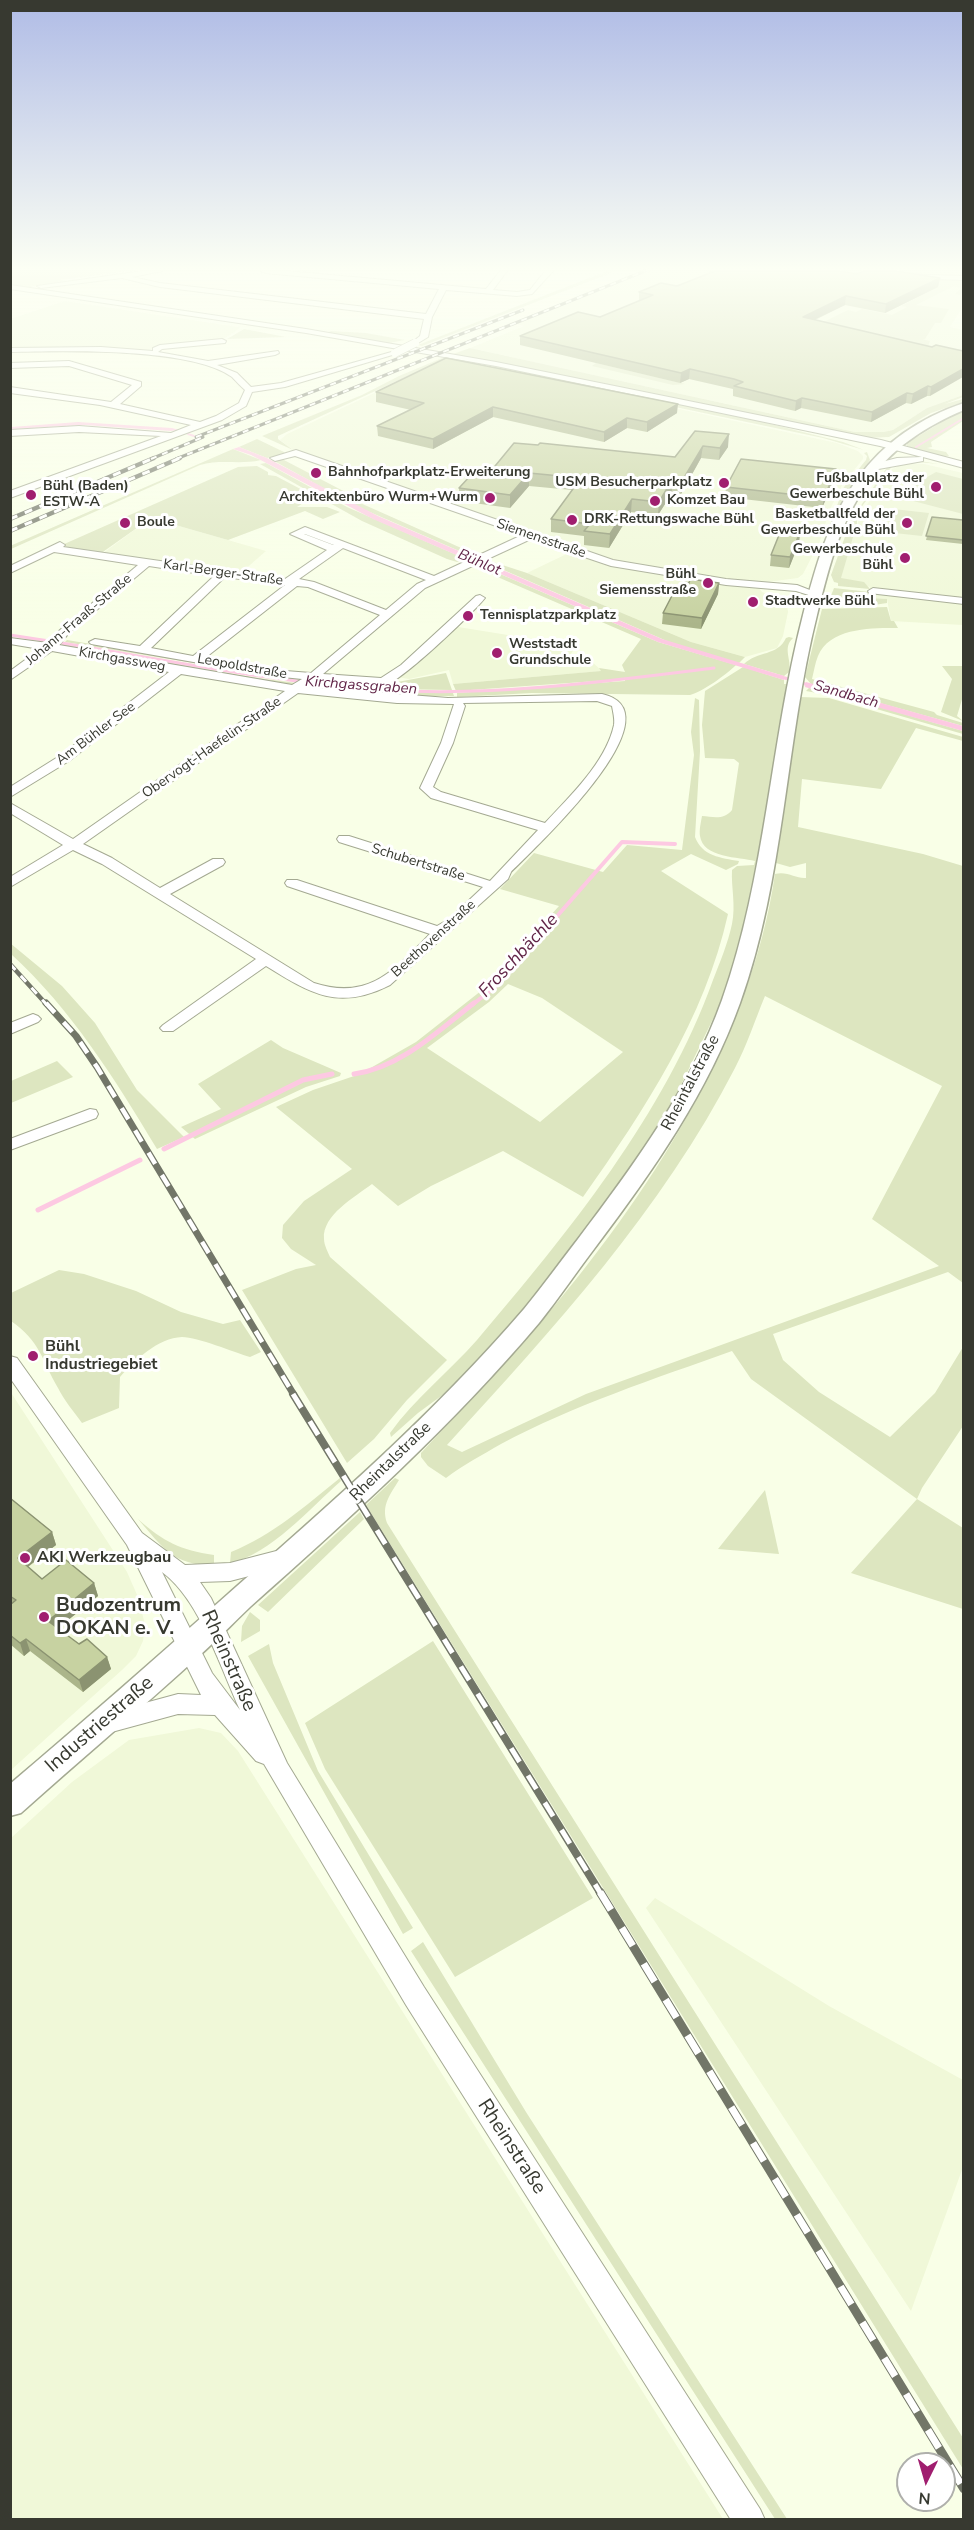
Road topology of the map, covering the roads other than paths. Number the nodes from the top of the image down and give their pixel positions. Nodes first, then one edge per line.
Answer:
1 (133, 389) edge
2 (254, 389) edge
3 (622, 389) edge
4 (10, 390) edge
5 (249, 390) joint
6 (113, 405) junction
7 (963, 406) edge
8 (202, 425) junction
9 (820, 432) junction
10 (16, 433) edge
11 (174, 435) junction
12 (910, 435) junction
13 (10, 440) edge
14 (851, 442) junction
15 (891, 449) junction
16 (871, 455) junction
17 (274, 458) dead end
18 (920, 459) junction
19 (963, 466) edge
20 (10, 495) edge
21 (531, 535) junction
22 (146, 562) junction
23 (822, 569) junction
24 (10, 570) edge
25 (222, 574) junction
26 (433, 579) junction
27 (292, 582) junction
28 (761, 586) junction
29 (779, 586) junction
30 (873, 591) dead end
31 (815, 594) junction
32 (480, 598) dead end
33 (963, 601) edge
34 (387, 614) junction
35 (10, 630) edge
36 (10, 641) edge
37 (56, 642) junction
38 (144, 650) junction
39 (196, 659) junction
40 (179, 670) junction
41 (10, 677) edge
42 (304, 683) junction
43 (604, 699) joint
44 (457, 703) junction
45 (10, 793) edge
46 (10, 807) edge
47 (547, 828) junction
48 (344, 839) dead end
49 (73, 845) junction
50 (218, 862) dead end
51 (10, 883) edge
52 (292, 883) dead end
53 (493, 886) junction
54 (160, 894) junction
55 (439, 932) junction
56 (266, 959) junction
57 (33, 1019) dead end
58 (168, 1028) dead end
59 (10, 1029) edge
60 (90, 1114) dead end
61 (10, 1145) edge
62 (10, 1363) edge
63 (135, 1539) junction
64 (289, 1556) junction
65 (181, 1574) junction
66 (213, 1626) junction
67 (190, 1647) junction
68 (222, 1705) junction
69 (101, 1725) junction
70 (279, 1771) junction
71 (10, 1803) edge
72 (749, 2520) edge

1 - 6 street
2 - 5 street, bridge
3 - 9 street
4 - 6 street
5 - 8 street
6 - 8 street
7 - 12 main road, Rheintalstraße
8 - 11 street
9 - 14 street
9 - 16 street
10 - 11 street
10 - 13 street
11 - 20 street
12 - 15 main road, Rheintalstraße
12 - 16 street
14 - 15 street
14 - 16 street
15 - 16 main road, Rheintalstraße
15 - 16 street
15 - 18 street
15 - 19 street
16 - 18 street
16 - 23 main road, Rheintalstraße
17 - 21 street, Siemensstraße
18 - 19 street
21 - 26 street, Obervogt-Haefelin-Straße
21 - 28 street, Siemensstraße
22 - 24 street, Karl-Berger-Straße
22 - 25 street, Karl-Berger-Straße
22 - 37 street, Johann-Fraaß-Straße
23 - 29 street
23 - 31 main road, Rheintalstraße
25 - 27 street, Karl-Berger-Straße
25 - 38 street
26 - 27 street
26 - 34 street, Obervogt-Haefelin-Straße
27 - 34 street, Karl-Berger-Straße
27 - 39 street
28 - 29 street, Siemensstraße
28 - 31 street
29 - 31 street, Siemensstraße
30 - 33 street
31 - 64 main road, Rheintalstraße
32 - 42 street, Leopoldstraße
34 - 42 street, Obervogt-Haefelin-Straße
35 - 37 street, Leopoldstraße
36 - 37 street, Kirchgassweg
37 - 38 street, Leopoldstraße
37 - 40 street, Kirchgassweg
37 - 41 street, Johann-Fraaß-Straße
38 - 39 street, Leopoldstraße
39 - 42 street, Leopoldstraße
40 - 42 street, Kirchgassweg
40 - 45 street, Am Bühler See
42 - 44 street, Kirchgassweg
42 - 49 street, Obervogt-Haefelin-Straße
43 - 44 street, Kirchgassweg
43 - 47 street, Beethovenstraße
44 - 47 street
46 - 49 street, Beethovenstraße
47 - 53 street, Beethovenstraße
48 - 53 street, Schubertstraße
49 - 51 street, Obervogt-Haefelin-Straße
49 - 54 street, Beethovenstraße
50 - 54 street
52 - 55 street
53 - 55 street, Beethovenstraße
54 - 56 street, Beethovenstraße
55 - 56 street, Beethovenstraße
56 - 58 street
57 - 59 street
60 - 61 street
62 - 63 street, Rheinstraße
63 - 65 street, Rheinstraße
63 - 67 street, Rheinstraße
64 - 65 street
64 - 66 main road, Rheintalstraße
65 - 66 street, Rheinstraße
66 - 67 main road, Rheintalstraße
66 - 70 street, Rheinstraße
67 - 68 street, Rheinstraße
67 - 69 main road, Industriestraße
68 - 69 street
68 - 70 street, Rheinstraße
69 - 71 main road, Industriestraße
70 - 72 street, Rheinstraße

